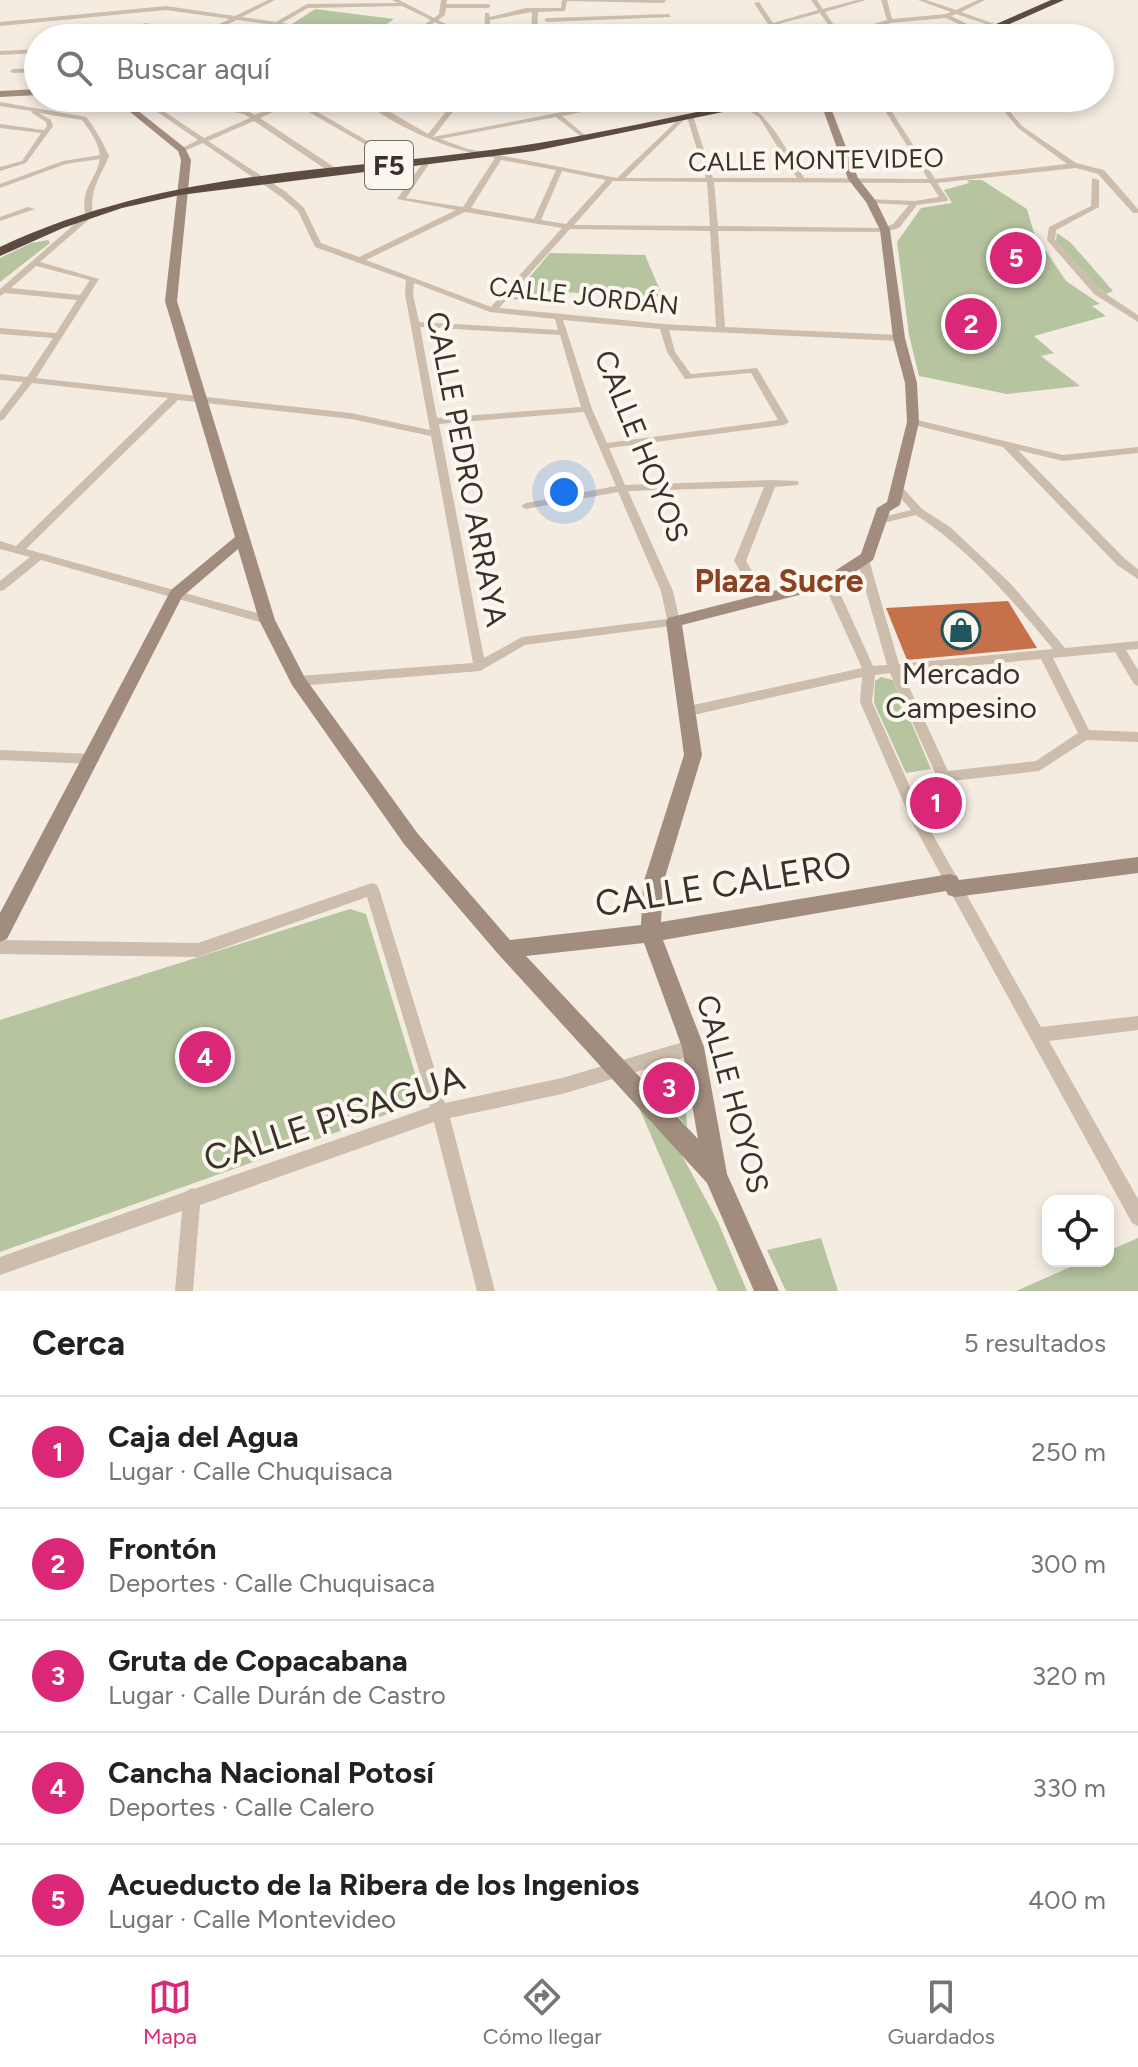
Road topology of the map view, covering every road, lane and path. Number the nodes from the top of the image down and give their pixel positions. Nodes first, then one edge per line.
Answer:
1 (176, 0) edge
2 (272, 0) edge
3 (566, 0) edge
4 (607, 0) edge
5 (662, 0) edge
6 (814, 0) edge
7 (863, 0) edge
8 (884, 0) edge
9 (921, 0) edge
10 (982, 0) edge
11 (1059, 0) edge
12 (398, 2) edge
13 (444, 3) edge
14 (488, 3) edge
15 (757, 3) dead end
16 (163, 8) junction
17 (535, 11) junction
18 (548, 11) junction
19 (819, 12) junction
20 (959, 13) junction
21 (669, 16) junction
22 (947, 16) junction
23 (238, 19) junction
24 (488, 19) junction
25 (547, 20) junction
26 (434, 21) junction
27 (890, 21) junction
28 (0, 24) edge
29 (226, 24) edge
30 (276, 24) joint
31 (429, 24) edge
32 (440, 24) edge
33 (488, 24) edge
34 (535, 24) edge
35 (547, 24) edge
36 (672, 24) edge
37 (769, 24) edge
38 (774, 24) edge
39 (827, 24) edge
40 (881, 24) edge
41 (963, 24) edge
42 (991, 24) edge
43 (1002, 24) edge
44 (24, 52) edge
45 (0, 53) edge
46 (13, 71) dead end
47 (24, 71) edge
48 (24, 93) edge
49 (0, 94) edge
50 (0, 104) edge
51 (24, 108) edge
52 (36, 112) edge
53 (49, 112) edge
54 (134, 112) edge
55 (162, 112) edge
56 (246, 112) edge
57 (265, 112) edge
58 (318, 112) edge
59 (385, 112) edge
60 (448, 112) edge
61 (567, 112) edge
62 (712, 112) edge
63 (754, 112) edge
64 (828, 112) edge
65 (889, 112) edge
66 (1008, 112) edge
67 (556, 114) junction
68 (253, 117) junction
69 (687, 117) junction
70 (0, 126) edge
71 (45, 132) junction
72 (584, 137) junction
73 (430, 138) junction
74 (205, 139) junction
75 (182, 150) junction
76 (483, 155) junction
77 (106, 156) junction
78 (499, 157) junction
79 (427, 161) junction
80 (403, 164) junction
81 (1074, 165) junction
82 (0, 169) edge
83 (560, 169) junction
84 (334, 171) junction
85 (262, 179) junction
86 (801, 179) junction
87 (853, 179) junction
88 (615, 180) junction
89 (1095, 180) junction
90 (935, 181) junction
91 (711, 183) junction
92 (0, 186) edge
93 (183, 191) junction
94 (871, 201) junction
95 (915, 203) junction
96 (467, 208) junction
97 (31, 209) dead end
98 (1137, 212) edge
99 (89, 216) junction
100 (0, 219) edge
101 (537, 220) junction
102 (569, 227) junction
103 (714, 228) junction
104 (885, 230) junction
105 (0, 252) edge
106 (360, 260) junction
107 (33, 263) junction
108 (410, 280) junction
109 (2, 292) edge
110 (83, 298) junction
111 (1126, 308) junction
112 (1138, 308) edge
113 (493, 310) junction
114 (558, 316) junction
115 (1138, 319) edge
116 (416, 324) junction
117 (664, 327) junction
118 (721, 329) junction
119 (0, 331) edge
120 (563, 333) junction
121 (58, 336) junction
122 (899, 338) junction
123 (0, 377) edge
124 (30, 380) junction
125 (176, 396) junction
126 (203, 398) junction
127 (587, 409) junction
128 (0, 418) edge
129 (436, 421) junction
130 (913, 422) junction
131 (437, 434) junction
132 (1007, 445) junction
133 (604, 446) junction
134 (1138, 450) edge
135 (1063, 458) junction
136 (1025, 464) junction
137 (771, 483) junction
138 (794, 483) dead end
139 (624, 488) junction
140 (897, 488) junction
141 (526, 506) dead end
142 (918, 511) junction
143 (879, 521) junction
144 (242, 538) junction
145 (0, 545) edge
146 (18, 550) junction
147 (39, 556) junction
148 (863, 560) junction
149 (1138, 575) edge
150 (829, 582) junction
151 (0, 587) edge
152 (176, 594) junction
153 (763, 599) junction
154 (267, 620) junction
155 (674, 622) junction
156 (1138, 645) edge
157 (1118, 647) junction
158 (1062, 652) junction
159 (1046, 656) junction
160 (480, 667) junction
161 (894, 669) junction
162 (869, 671) junction
163 (298, 681) junction
164 (1138, 681) edge
165 (689, 711) junction
166 (1085, 735) junction
167 (1138, 737) edge
168 (0, 755) edge
169 (92, 759) junction
170 (944, 777) junction
171 (919, 822) junction
172 (1138, 865) edge
173 (952, 885) junction
174 (0, 933) edge
175 (650, 933) junction
176 (0, 947) edge
177 (506, 949) junction
178 (1138, 1023) edge
179 (1040, 1035) junction
180 (693, 1047) junction
181 (621, 1069) junction
182 (440, 1112) junction
183 (716, 1175) junction
184 (192, 1197) junction
185 (1138, 1217) edge
186 (0, 1266) edge
187 (184, 1291) edge
188 (486, 1291) edge
189 (767, 1291) edge

1 - 16 street
2 - 23 street
3 - 4 street
3 - 18 street
4 - 5 street
5 - 21 street
6 - 19 street
7 - 19 street
8 - 27 street
9 - 20 street
10 - 20 street
11 - 43 highway
12 - 26 street
12 - 30 street
13 - 14 street
13 - 26 street
14 - 24 street
15 - 37 street
16 - 23 street
16 - 28 street
17 - 18 street
17 - 24 street
17 - 34 street
18 - 25 street
19 - 38 street
19 - 39 street
20 - 22 street
20 - 42 street
21 - 25 street
21 - 36 street
22 - 27 street
22 - 41 street
23 - 29 street
23 - 30 street
24 - 33 street
25 - 35 street
26 - 31 street
26 - 32 street
27 - 40 street
44 - 45 street
46 - 47 street
48 - 49 main road
50 - 51 street
52 - 71 street
53 - 77 street
54 - 75 main road
55 - 74 street, CALLE JORDÁN
56 - 68 street
57 - 68 street
58 - 80 street
59 - 73 street, CALLE MONTEVIDEO
60 - 73 street
61 - 67 street
62 - 69 highway, F5
63 - 86 street
64 - 87 main road
65 - 90 street
66 - 81 street
67 - 72 street
67 - 73 street
68 - 74 street
68 - 84 street
69 - 72 highway, F5
69 - 88 street
69 - 91 street
70 - 71 street
71 - 82 street
72 - 76 highway, F5
73 - 76 street, CALLE MONTEVIDEO
74 - 75 street
74 - 85 street, CALLE JORDÁN
75 - 93 main road
76 - 78 street, CALLE MONTEVIDEO
76 - 79 highway, F5
77 - 92 street
77 - 99 street
78 - 83 street, CALLE MONTEVIDEO
78 - 96 street
79 - 80 highway, F5
79 - 96 street
80 - 84 highway, F5
81 - 89 street
81 - 90 street, CALLE MONTEVIDEO
81 - 98 street
83 - 88 street, CALLE MONTEVIDEO
83 - 101 street
84 - 85 highway, F5
85 - 93 highway, F5
85 - 106 street, CALLE JORDÁN
86 - 87 street, CALLE MONTEVIDEO
86 - 91 street, CALLE MONTEVIDEO
87 - 90 street, CALLE MONTEVIDEO
87 - 94 main road
88 - 91 street, CALLE MONTEVIDEO
88 - 102 street
89 - 98 street
89 - 111 street
90 - 95 street
91 - 103 street
93 - 99 highway, F5
93 - 126 main road
94 - 95 street
94 - 104 main road
95 - 104 street
96 - 101 street
96 - 106 street
97 - 100 street
99 - 105 highway, F5
99 - 107 street
101 - 102 street
102 - 103 street
102 - 113 street
103 - 104 street
103 - 118 street
104 - 122 main road
106 - 108 street, CALLE JORDÁN
107 - 109 street
107 - 110 street
108 - 113 street, CALLE JORDÁN
108 - 116 street, CALLE PEDRO ARRAYA
109 - 110 street
110 - 121 street
111 - 112 street
111 - 115 street
113 - 114 street, CALLE JORDÁN
114 - 117 street, CALLE JORDÁN
114 - 120 street, CALLE HOYOS
116 - 120 street
116 - 129 street, CALLE PEDRO ARRAYA
117 - 118 street, CALLE JORDÁN
117 - 133 street
118 - 122 street, CALLE JORDÁN
119 - 121 street
120 - 127 street, CALLE HOYOS
121 - 124 street
122 - 130 main road
123 - 124 street
124 - 125 street
124 - 128 street
125 - 126 street
125 - 146 street
126 - 131 street
126 - 144 main road
127 - 129 street
127 - 133 street, CALLE HOYOS
129 - 131 street, CALLE PEDRO ARRAYA
130 - 132 street
130 - 140 main road
131 - 160 street, CALLE PEDRO ARRAYA
132 - 135 street
132 - 136 street
133 - 139 street, CALLE HOYOS
134 - 135 street
135 - 136 street
136 - 149 street
137 - 138 street
137 - 139 street
137 - 153 street
139 - 141 street
139 - 155 street, CALLE HOYOS
140 - 142 street
140 - 143 main road
142 - 143 street
142 - 158 street
143 - 148 main road
144 - 152 main road
144 - 154 main road
145 - 146 street
146 - 147 street
147 - 151 street
147 - 152 street
148 - 150 main road
148 - 161 street
150 - 153 main road
150 - 162 street
152 - 154 street
152 - 169 main road
153 - 155 main road
154 - 163 main road
155 - 160 street
155 - 165 main road, CALLE HOYOS
156 - 157 street
157 - 158 street
157 - 164 street
158 - 159 street
159 - 161 street
159 - 166 street
160 - 163 street
161 - 162 street
161 - 170 street
162 - 165 street
162 - 171 street
163 - 177 main road
165 - 175 main road, CALLE HOYOS
166 - 167 street
166 - 170 street
168 - 169 street
169 - 174 main road
170 - 171 street
171 - 173 street
172 - 173 main road, CALLE CALERO
173 - 175 main road, CALLE CALERO
173 - 179 street
175 - 177 main road, CALLE CALERO
175 - 180 main road, CALLE HOYOS
176 - 182 street
177 - 181 main road
178 - 179 street
179 - 185 street
180 - 181 street, CALLE PISAGUA
180 - 183 main road, CALLE HOYOS
181 - 182 street, CALLE PISAGUA
181 - 183 main road
182 - 184 street, CALLE PISAGUA
182 - 188 street
183 - 189 main road, CALLE HOYOS
184 - 186 street, CALLE PISAGUA
184 - 187 street

